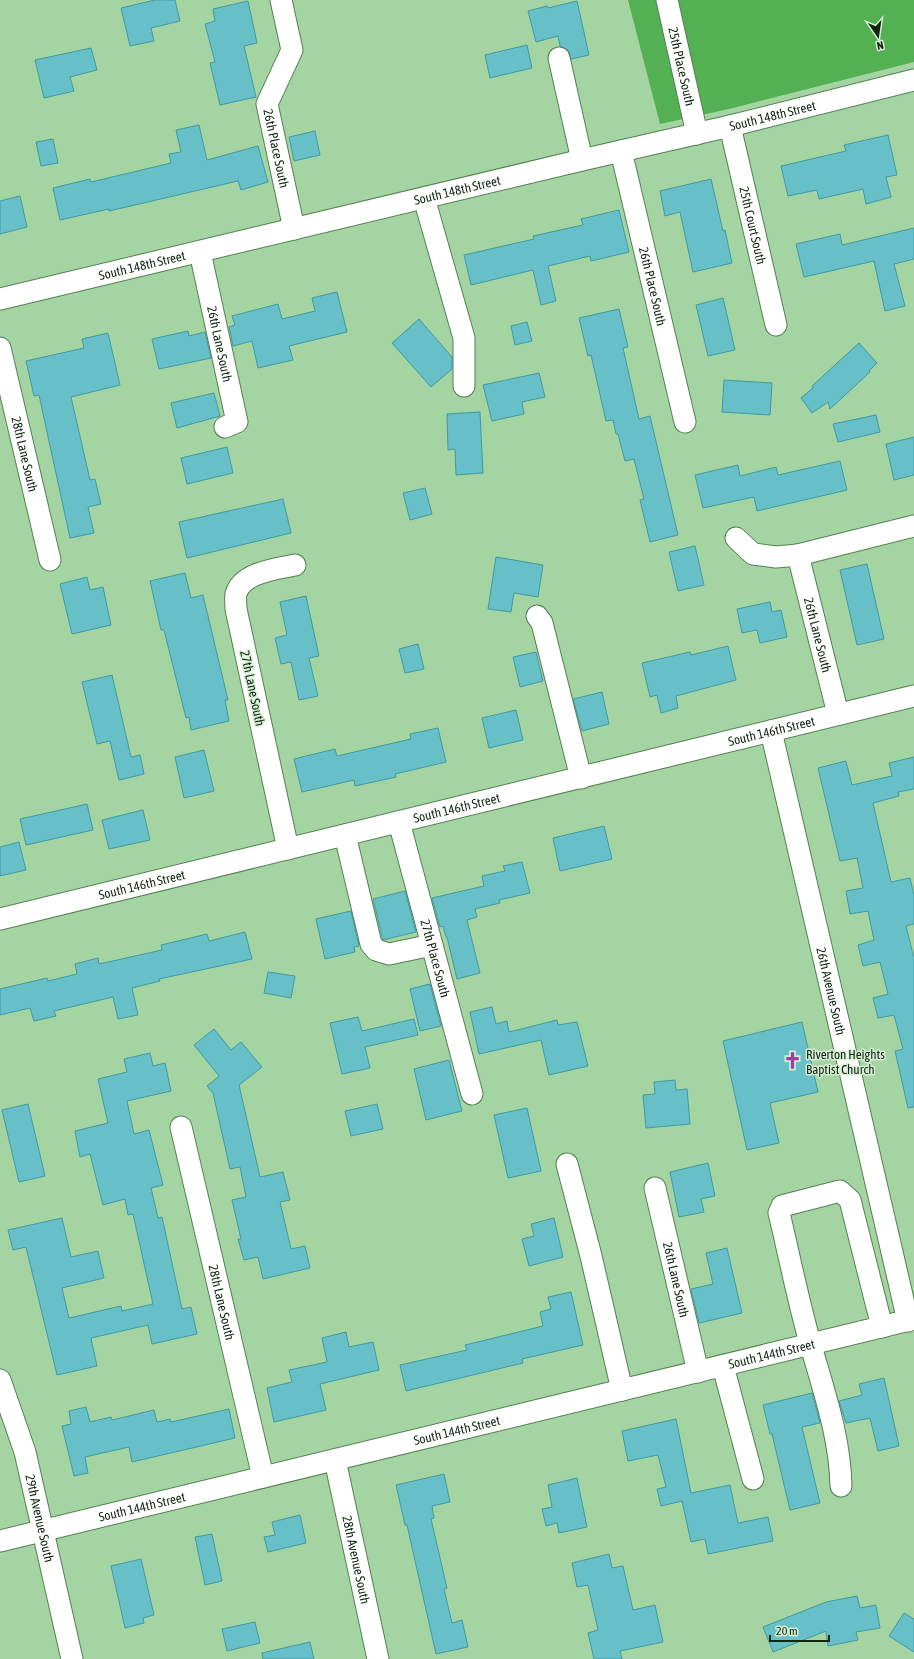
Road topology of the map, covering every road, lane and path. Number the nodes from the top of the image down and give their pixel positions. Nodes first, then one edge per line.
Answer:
1 (281, 0) edge
2 (667, 0) edge
3 (559, 58) dead end
4 (914, 80) edge
5 (730, 126) junction
6 (697, 134) junction
7 (621, 151) junction
8 (582, 160) junction
9 (424, 198) junction
10 (294, 229) junction
11 (200, 252) junction
12 (0, 299) edge
13 (776, 325) dead end
14 (0, 348) edge
15 (464, 386) dead end
16 (685, 422) dead end
17 (225, 427) dead end
18 (914, 526) edge
19 (736, 538) dead end
20 (798, 555) junction
21 (50, 560) dead end
22 (295, 565) dead end
23 (537, 616) dead end
24 (914, 696) edge
25 (838, 714) junction
26 (772, 731) junction
27 (580, 778) junction
28 (399, 822) junction
29 (345, 835) junction
30 (288, 849) junction
31 (0, 919) edge
32 (432, 945) junction
33 (472, 1094) dead end
34 (181, 1127) dead end
35 (567, 1164) dead end
36 (655, 1188) dead end
37 (911, 1320) edge
38 (882, 1327) junction
39 (810, 1344) junction
40 (723, 1366) junction
41 (698, 1372) junction
42 (0, 1380) edge
43 (622, 1390) junction
44 (335, 1460) junction
45 (263, 1478) junction
46 (752, 1480) dead end
47 (842, 1486) dead end
48 (44, 1531) junction
49 (0, 1541) edge
50 (72, 1659) edge
51 (378, 1659) edge

1 - 10 street, 26th Place South
2 - 6 street, 25th Place South
3 - 8 street
4 - 5 street, South 148th Street
5 - 6 street, South 148th Street
5 - 13 street, 25th Court South
6 - 7 street, South 148th Street
7 - 8 street, South 148th Street
7 - 16 street, 26th Place South
8 - 9 street, South 148th Street
9 - 10 street, South 148th Street
9 - 15 street
10 - 11 street, South 148th Street
11 - 12 street, South 148th Street
11 - 17 street, 26th Lane South
14 - 21 street, 28th Lane South
18 - 20 street
19 - 20 street
20 - 25 street, 26th Lane South
22 - 30 street, 27th Lane South
23 - 27 street
24 - 25 street, South 146th Street
25 - 26 street, South 146th Street
26 - 27 street, South 146th Street
26 - 37 street, 26th Avenue South
27 - 28 street, South 146th Street
28 - 29 street, South 146th Street
28 - 32 street, 27th Place South
29 - 30 street, South 146th Street
29 - 32 street
30 - 31 street, South 146th Street
32 - 33 street, 27th Place South
34 - 45 street, 28th Lane South
35 - 43 street
36 - 41 street, 26th Lane South
37 - 38 street, South 144th Street
38 - 39 street, South 144th Street
38 - 39 street
39 - 40 street, South 144th Street
39 - 47 street
40 - 41 street, South 144th Street
40 - 46 street
41 - 43 street, South 144th Street
42 - 48 street, 29th Avenue South
43 - 44 street, South 144th Street
44 - 45 street, South 144th Street
44 - 51 street, 28th Avenue South
45 - 48 street, South 144th Street
48 - 49 street, South 144th Street
48 - 50 street, 29th Avenue South

